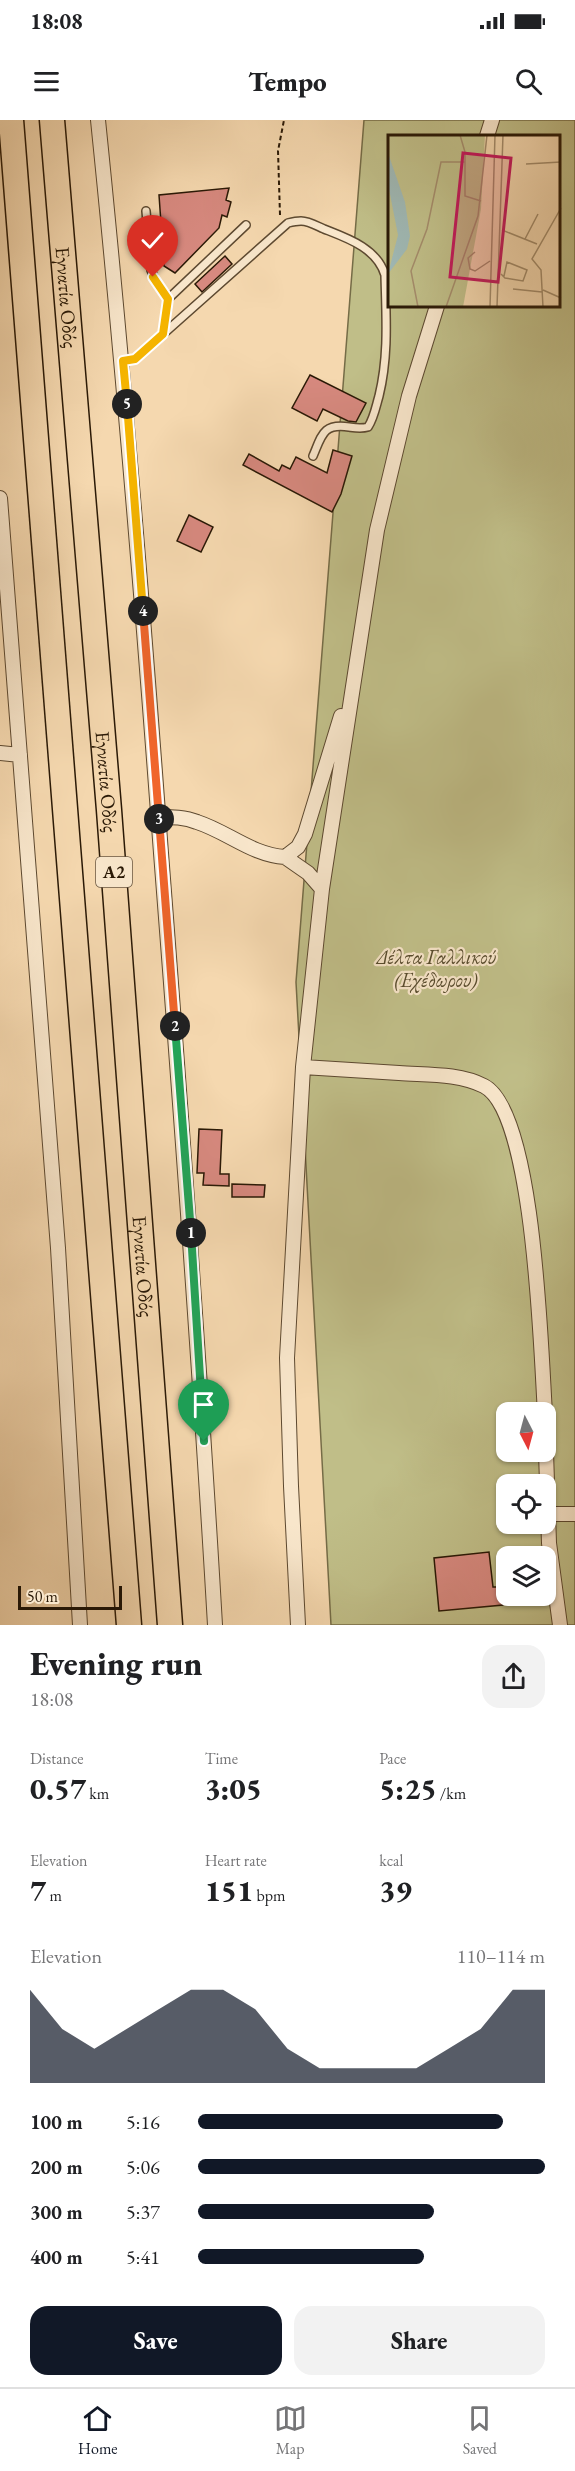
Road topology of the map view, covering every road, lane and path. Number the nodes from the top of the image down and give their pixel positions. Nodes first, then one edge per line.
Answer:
1 (11, 120) edge
2 (52, 120) edge
3 (98, 120) edge
4 (284, 120) edge
5 (492, 120) edge
6 (487, 135) edge
7 (146, 211) dead end
8 (246, 225) dead end
9 (280, 228) junction
10 (168, 299) junction
11 (436, 308) edge
12 (163, 334) junction
13 (123, 361) junction
14 (313, 456) dead end
15 (0, 498) edge
16 (356, 663) junction
17 (0, 753) edge
18 (20, 754) junction
19 (159, 817) junction
20 (285, 857) junction
21 (322, 889) junction
22 (303, 1067) junction
23 (544, 1402) edge
24 (556, 1514) edge
25 (575, 1514) edge
26 (548, 1534) edge
27 (80, 1625) edge
28 (129, 1625) edge
29 (170, 1625) edge
30 (215, 1625) edge
31 (298, 1625) edge
32 (560, 1625) edge

1 - 28 highway, Εγνατία Οδός / Α2
2 - 29 highway, Εγνατία Οδός / Α2
3 - 13 street
4 - 9 path
5 - 6 street
7 - 10 lane
8 - 10 lane
9 - 12 lane
9 - 14 lane
10 - 12 lane
11 - 16 street
12 - 13 lane
13 - 19 street
15 - 18 street
16 - 20 street
16 - 21 street
17 - 18 street
18 - 27 street
19 - 20 street
19 - 30 street
20 - 21 street
21 - 22 street
22 - 23 street
22 - 31 street
24 - 25 street
26 - 32 street

